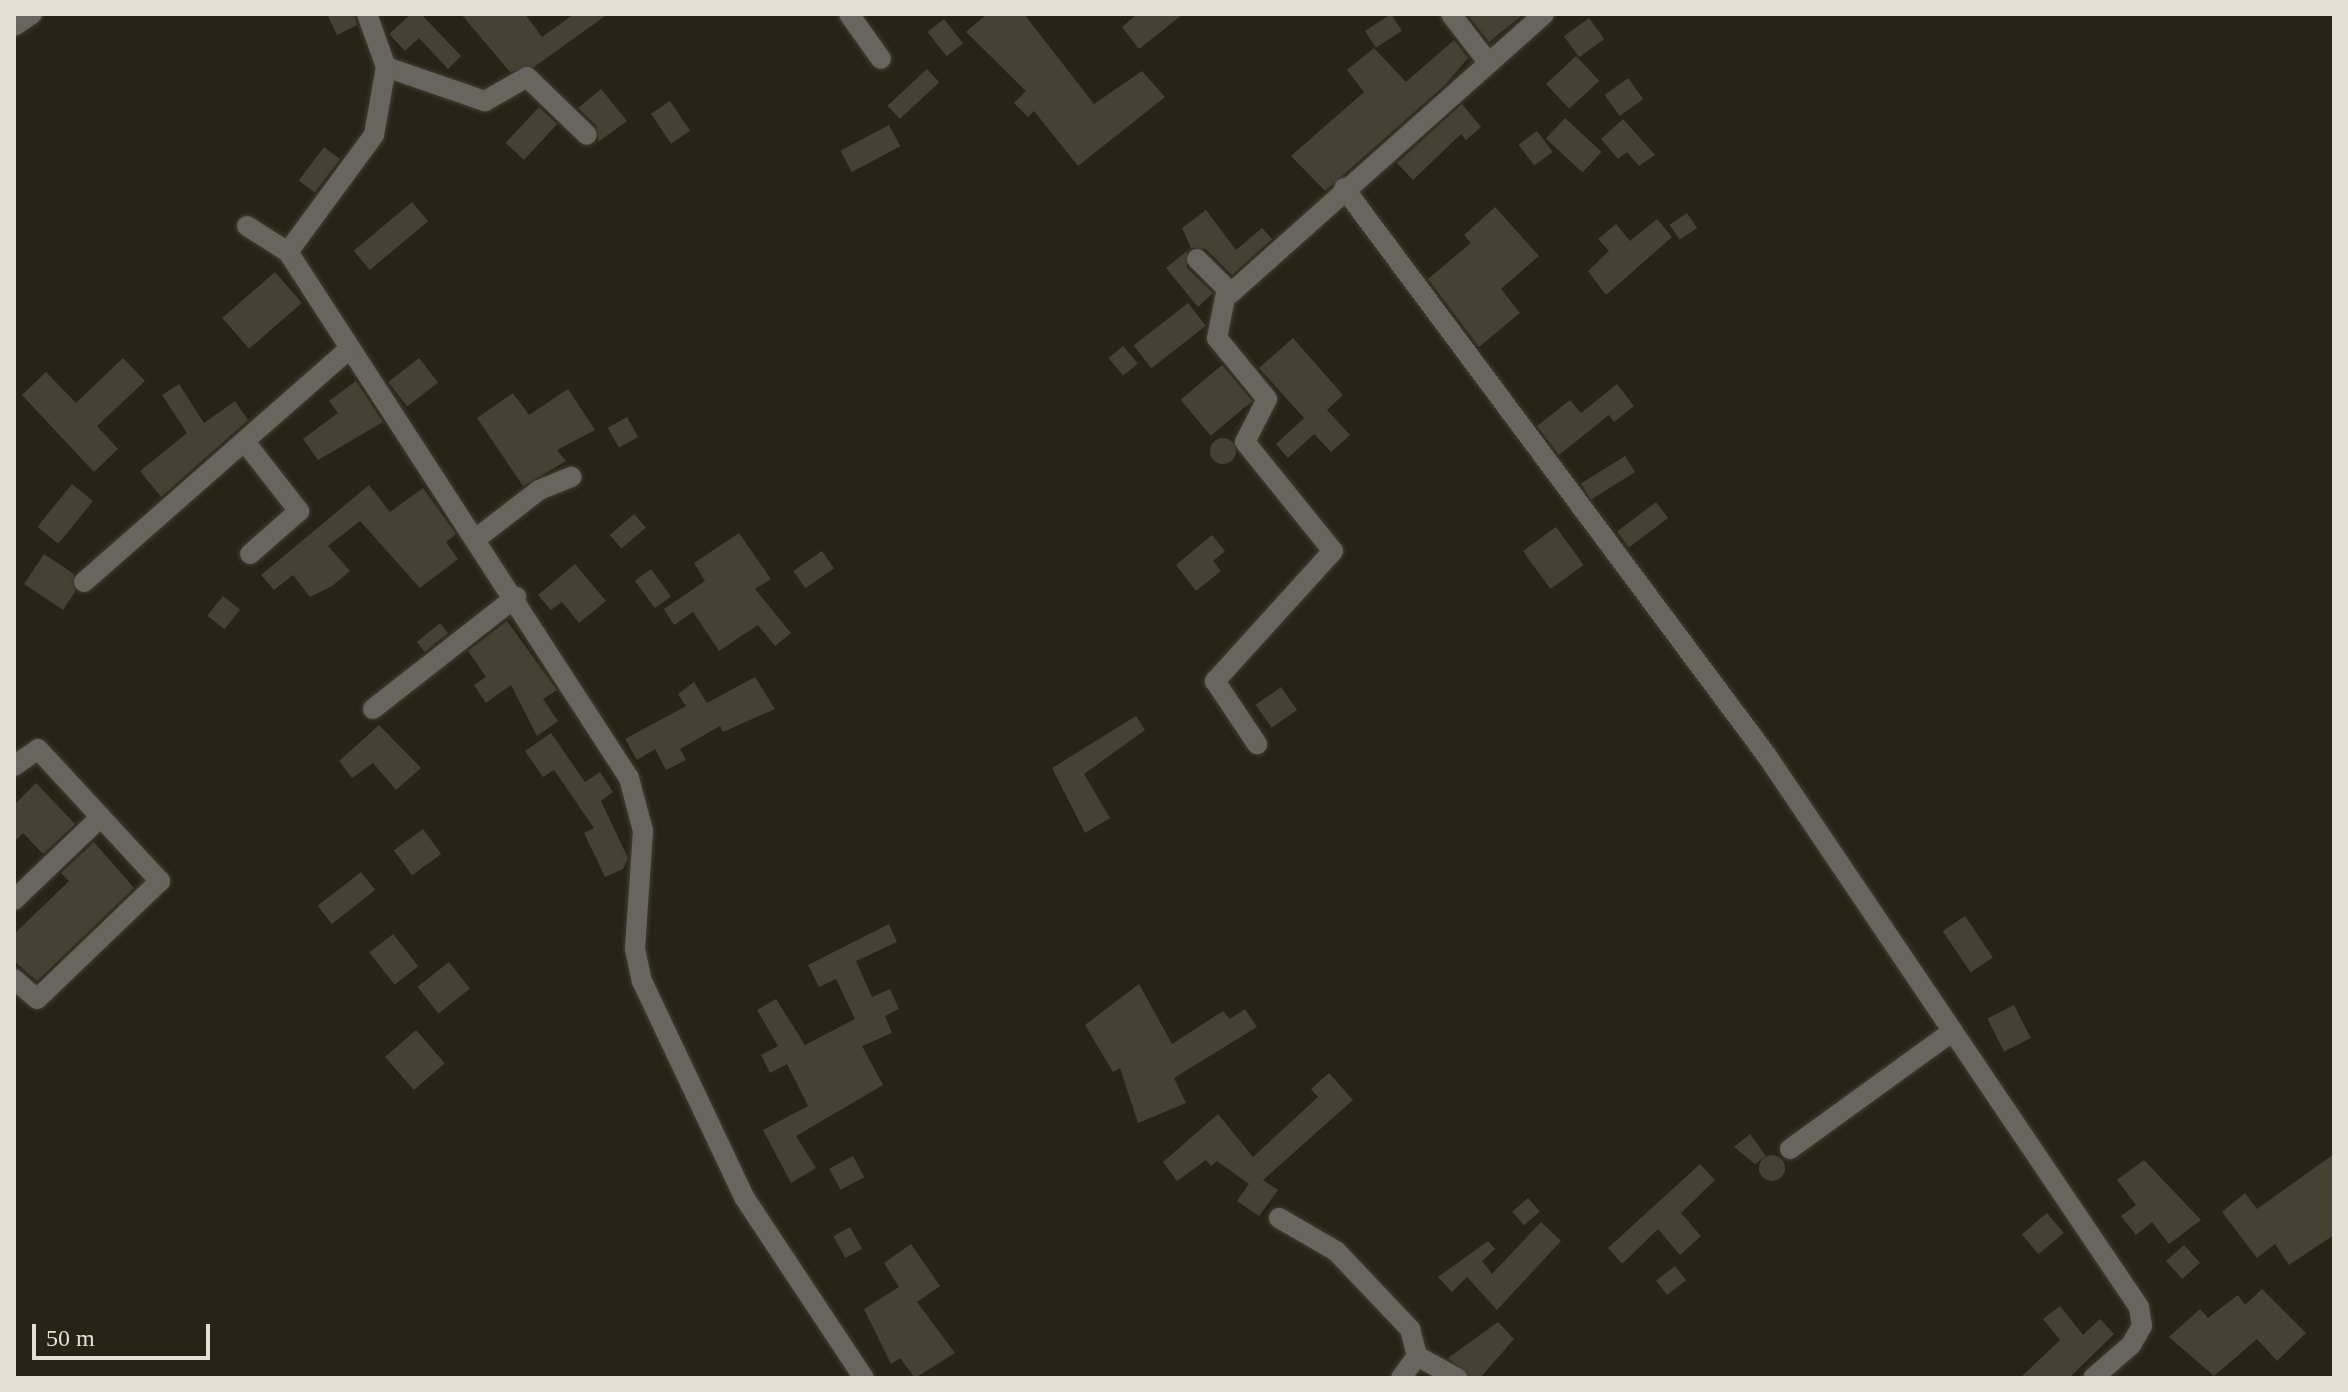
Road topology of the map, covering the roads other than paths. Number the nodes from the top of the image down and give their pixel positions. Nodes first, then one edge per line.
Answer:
1 (32, 14) edge
2 (367, 14) edge
3 (849, 14) edge
4 (1451, 14) edge
5 (1544, 14) edge
6 (14, 26) edge
7 (881, 59) dead end
8 (1487, 61) junction
9 (386, 67) junction
10 (587, 135) dead end
11 (1344, 188) junction
12 (247, 226) dead end
13 (288, 252) junction
14 (1197, 259) dead end
15 (1226, 293) junction
16 (350, 348) junction
17 (245, 442) junction
18 (572, 477) dead end
19 (477, 538) junction
20 (250, 554) dead end
21 (84, 582) dead end
22 (516, 597) junction
23 (373, 709) dead end
24 (1257, 744) dead end
25 (14, 766) edge
26 (101, 817) junction
27 (14, 900) edge
28 (14, 979) edge
29 (1953, 1031) junction
30 (1790, 1149) dead end
31 (1279, 1218) dead end
32 (1417, 1356) junction
33 (864, 1378) edge
34 (1401, 1378) edge
35 (1457, 1378) edge
36 (2093, 1378) edge

1 - 6 street
2 - 9 street
3 - 7 street
4 - 8 street
5 - 8 street
8 - 11 street
9 - 10 street
9 - 13 street
11 - 15 street
11 - 29 street
12 - 13 street
13 - 16 street
14 - 15 street
15 - 24 street
16 - 17 street
16 - 19 street
17 - 20 street
17 - 21 street
18 - 19 street
19 - 22 street
22 - 23 street
22 - 33 street
25 - 26 street
26 - 27 street
26 - 28 street
29 - 30 street
29 - 36 street
31 - 32 street
32 - 34 street
32 - 35 street

